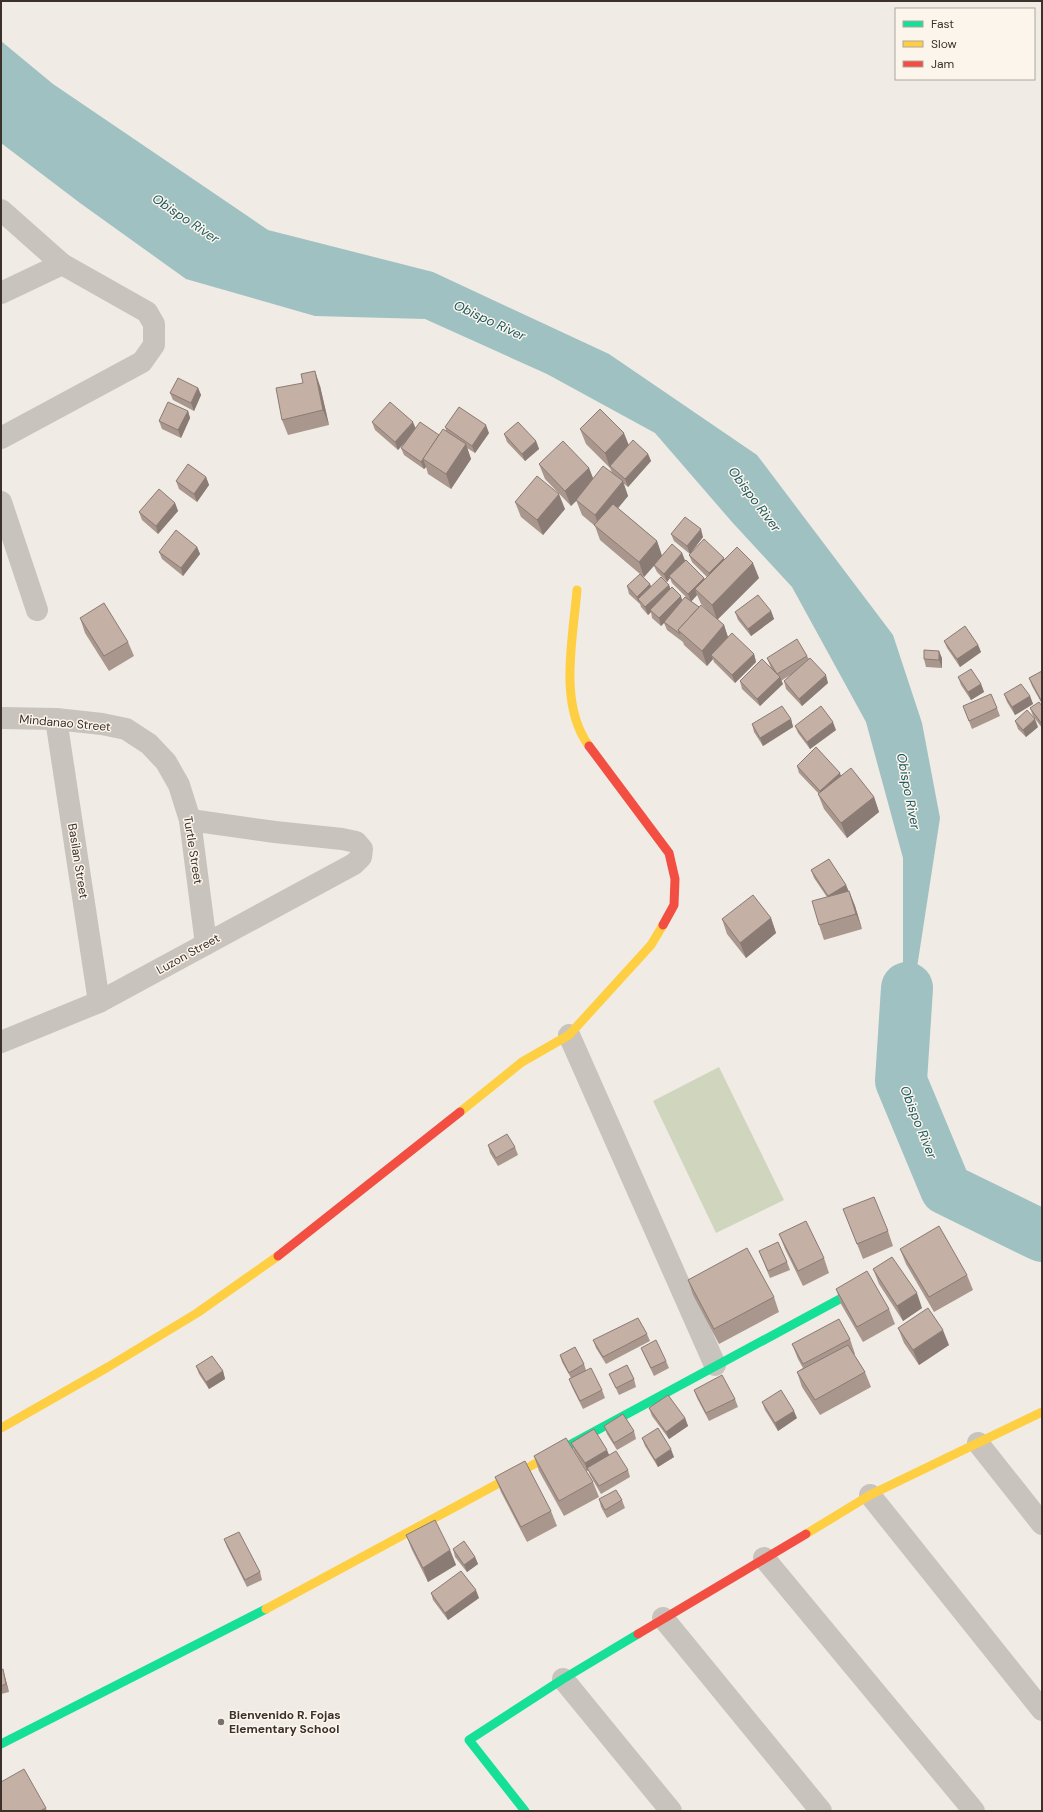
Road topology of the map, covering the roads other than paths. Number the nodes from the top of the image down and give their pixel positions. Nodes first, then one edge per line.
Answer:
1 (1, 210) edge
2 (62, 264) junction
3 (1, 293) edge
4 (1, 438) edge
5 (1, 502) edge
6 (578, 590) dead end
7 (37, 610) dead end
8 (1, 718) edge
9 (56, 719) junction
10 (149, 744) joint
11 (190, 820) junction
12 (206, 944) junction
13 (100, 1002) junction
14 (569, 1035) junction
15 (1, 1042) edge
16 (862, 1287) edge
17 (715, 1365) junction
18 (1042, 1412) edge
19 (1, 1428) edge
20 (978, 1443) junction
21 (870, 1495) junction
22 (1042, 1524) edge
23 (764, 1558) junction
24 (663, 1618) junction
25 (563, 1678) junction
26 (1042, 1710) edge
27 (1, 1744) edge
28 (525, 1811) edge
29 (671, 1811) edge
30 (821, 1811) edge
31 (974, 1811) edge

1 - 2 street
2 - 3 street
2 - 4 street
5 - 7 street
6 - 14 street
8 - 9 street, Mindanao Street
9 - 10 street, Mindanao Street
9 - 13 street, Basilan Street
10 - 11 street, Turtle Street
11 - 12 street, Turtle Street
11 - 12 street, Luzon Street
12 - 13 street, Luzon Street
13 - 15 street, Luzon Street
14 - 17 street
14 - 19 street
16 - 17 street
17 - 27 street
18 - 20 street
20 - 21 street
20 - 22 street
21 - 23 street
21 - 26 street
23 - 24 street
23 - 31 street
24 - 25 street
24 - 30 street
25 - 28 street
25 - 29 street

